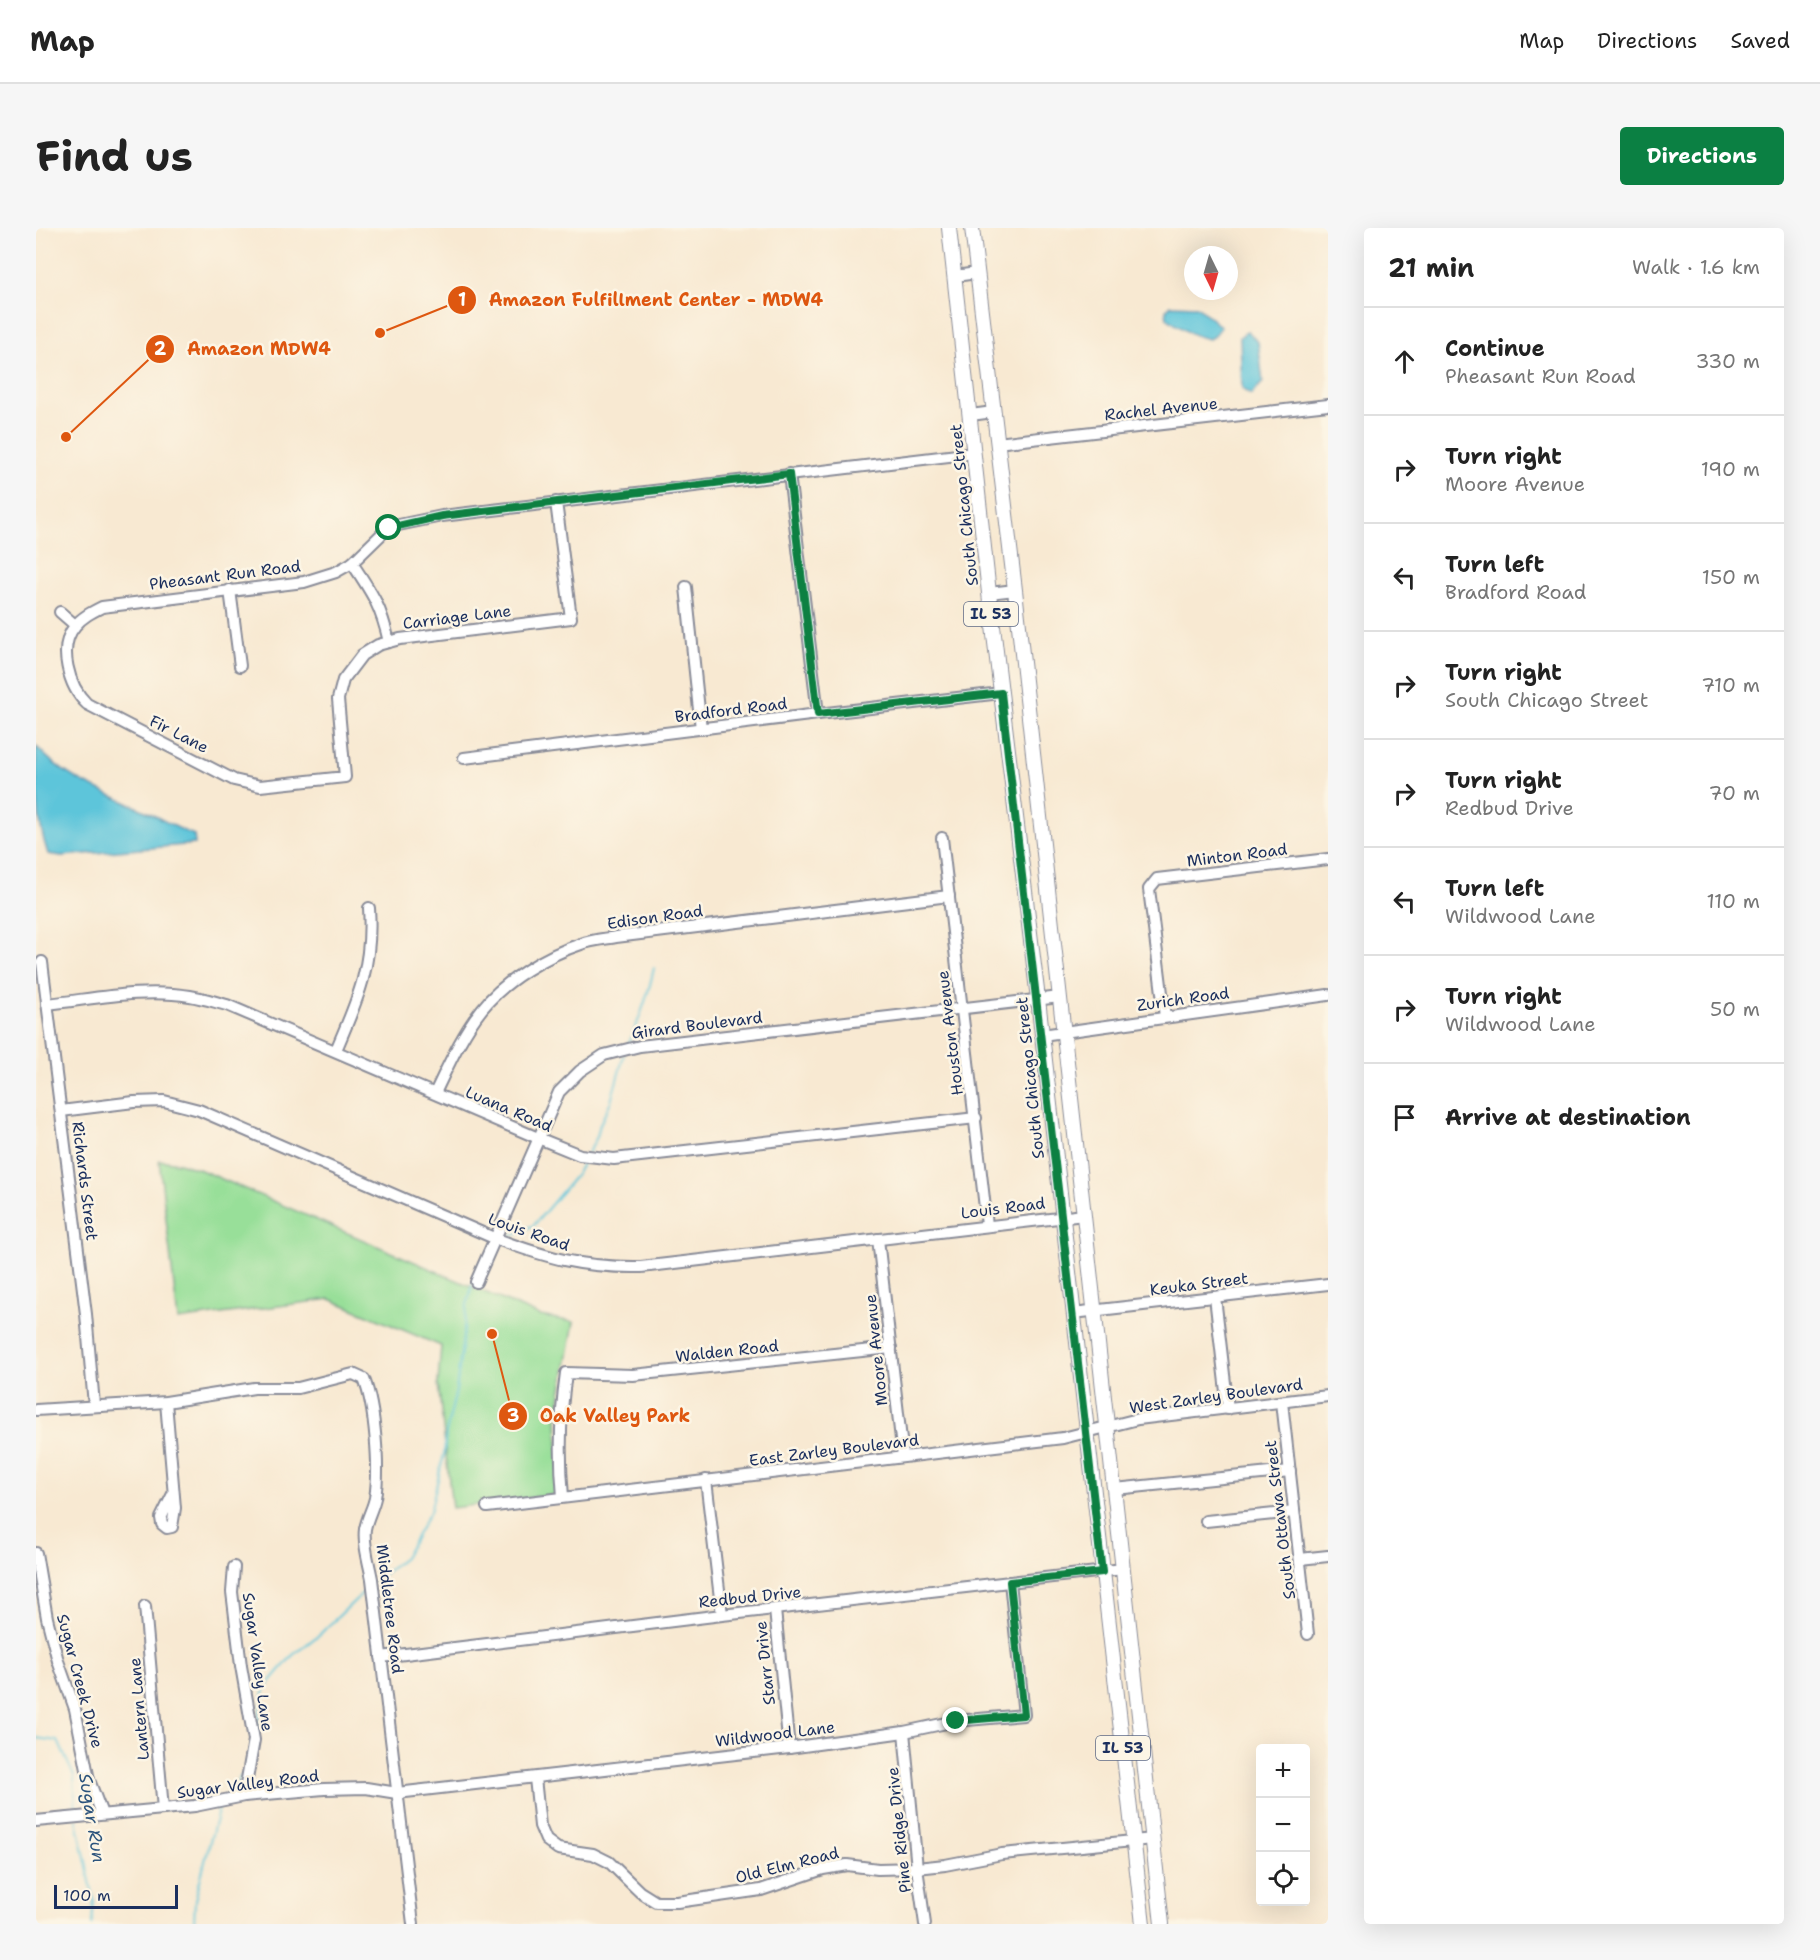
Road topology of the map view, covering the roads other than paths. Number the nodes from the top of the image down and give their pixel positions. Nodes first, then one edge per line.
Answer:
1 (950, 228) edge
2 (972, 228) edge
3 (977, 273) junction
4 (955, 276) junction
5 (1328, 405) edge
6 (993, 412) junction
7 (971, 415) junction
8 (997, 443) junction
9 (974, 453) junction
10 (789, 474) junction
11 (556, 502) junction
12 (352, 563) junction
13 (686, 587) dead end
14 (230, 590) junction
15 (1015, 590) junction
16 (989, 592) junction
17 (60, 612) dead end
18 (75, 625) junction
19 (389, 642) junction
20 (240, 666) dead end
21 (1001, 693) junction
22 (818, 714) junction
23 (701, 729) junction
24 (464, 758) dead end
25 (345, 777) joint
26 (942, 838) dead end
27 (1328, 859) edge
28 (949, 897) junction
29 (369, 908) dead end
30 (42, 962) dead end
31 (1328, 995) edge
32 (1060, 997) junction
33 (1038, 999) junction
34 (48, 1008) junction
35 (963, 1008) junction
36 (36, 1013) edge
37 (1165, 1017) junction
38 (1064, 1032) junction
39 (1042, 1035) junction
40 (336, 1050) junction
41 (435, 1093) junction
42 (61, 1112) junction
43 (976, 1118) junction
44 (537, 1138) junction
45 (1084, 1215) junction
46 (1062, 1216) junction
47 (987, 1225) junction
48 (494, 1238) junction
49 (878, 1239) junction
50 (476, 1282) dead end
51 (1328, 1284) edge
52 (1215, 1296) junction
53 (1094, 1311) junction
54 (1074, 1313) junction
55 (891, 1347) junction
56 (1328, 1396) edge
57 (166, 1402) junction
58 (1282, 1402) junction
59 (94, 1405) junction
60 (1228, 1409) junction
61 (36, 1410) edge
62 (1108, 1428) junction
63 (1088, 1432) junction
64 (903, 1457) junction
65 (1290, 1472) junction
66 (706, 1480) junction
67 (1114, 1489) junction
68 (173, 1494) dead end
69 (563, 1497) junction
70 (487, 1507) dead end
71 (1294, 1512) junction
72 (1206, 1521) dead end
73 (36, 1554) edge
74 (1328, 1556) edge
75 (1300, 1559) junction
76 (234, 1567) dead end
77 (1123, 1569) junction
78 (1102, 1572) junction
79 (1010, 1582) junction
80 (145, 1606) dead end
81 (775, 1610) junction
82 (722, 1615) junction
83 (1308, 1634) dead end
84 (381, 1657) junction
85 (904, 1732) junction
86 (789, 1748) junction
87 (535, 1778) junction
88 (397, 1793) junction
89 (244, 1796) junction
90 (163, 1809) junction
91 (97, 1815) junction
92 (36, 1821) edge
93 (1153, 1839) junction
94 (1133, 1840) junction
95 (917, 1868) junction
96 (412, 1924) edge
97 (925, 1924) edge
98 (1143, 1924) edge
99 (1162, 1924) edge

1 - 4 main road, South Chicago Street / IL 53
2 - 3 main road, IL 53
3 - 4 street
3 - 6 main road, IL 53
4 - 7 main road, South Chicago Street / IL 53
5 - 8 street, Rachel Avenue
6 - 7 street
6 - 8 main road, IL 53
7 - 9 main road, South Chicago Street / IL 53
8 - 15 main road, IL 53
9 - 10 street, Pheasant Run Road
9 - 16 main road, South Chicago Street / IL 53
10 - 11 street, Pheasant Run Road
10 - 22 street
11 - 12 street, Pheasant Run Road
11 - 19 street, Carriage Lane
12 - 14 street, Pheasant Run Road
12 - 19 street
13 - 23 street
14 - 18 street, Pheasant Run Road
14 - 20 street
15 - 16 street
15 - 32 main road, IL 53
16 - 21 main road, South Chicago Street / IL 53
17 - 18 street
18 - 25 street, Fir Lane
19 - 25 street, Carriage Lane
21 - 22 street, Bradford Road
21 - 33 main road, South Chicago Street / IL 53
22 - 23 street, Bradford Road
23 - 24 street, Bradford Road
26 - 28 street, Houston Avenue
27 - 37 street, Minton Road
28 - 35 street, Houston Avenue
28 - 41 street, Edison Road
29 - 40 street
30 - 34 street, Richards Street
31 - 37 street, Zurich Road
32 - 33 street, Girard Boulevard
32 - 38 main road, IL 53
33 - 35 street, Girard Boulevard
33 - 39 main road, South Chicago Street / IL 53
34 - 36 street, Luana Road
34 - 40 street, Luana Road
34 - 42 street, Richards Street
35 - 43 street, Houston Avenue
35 - 44 street, Girard Boulevard
37 - 38 street, Zurich Road
38 - 39 street, Zurich Road
38 - 45 main road, IL 53
39 - 46 main road, South Chicago Street / IL 53
40 - 41 street, Luana Road
41 - 44 street, Luana Road
42 - 48 street, Louis Road
42 - 59 street, Richards Street
43 - 44 street, Luana Road
43 - 47 street, Houston Avenue
44 - 48 street, Girard Boulevard
45 - 46 street, Louis Road
45 - 53 main road, IL 53
46 - 47 street, Louis Road
46 - 54 main road, South Chicago Street / IL 53
47 - 49 street, Louis Road
48 - 49 street, Louis Road
48 - 50 street, Girard Boulevard
49 - 55 street, Moore Avenue
51 - 52 street, Keuka Street
52 - 53 street, Keuka Street
52 - 60 street
53 - 54 street, Keuka Street
53 - 62 main road, IL 53
54 - 63 main road, South Chicago Street / IL 53
55 - 64 street, Moore Avenue
55 - 69 street, Walden Road
56 - 58 street, West Zarley Boulevard
57 - 59 street, Middletree Road
57 - 68 street
57 - 84 street, Middletree Road
58 - 60 street, West Zarley Boulevard
58 - 65 street, South Ottawa Street
59 - 61 street, Middletree Road
60 - 62 street, West Zarley Boulevard
62 - 63 street, East Zarley Boulevard
62 - 67 main road, IL 53
63 - 64 street, East Zarley Boulevard
63 - 78 main road, South Chicago Street / IL 53
64 - 66 street, East Zarley Boulevard
65 - 67 street
65 - 71 street, South Ottawa Street
66 - 69 street, East Zarley Boulevard
66 - 82 street
67 - 77 main road, IL 53
69 - 70 street, East Zarley Boulevard
71 - 72 street
71 - 75 street, South Ottawa Street
73 - 91 street, Sugar Creek Drive
74 - 75 street
75 - 83 street, South Ottawa Street
76 - 89 street, Sugar Valley Lane
77 - 78 street, Redbud Drive
77 - 93 main road, IL 53
78 - 79 street, Redbud Drive
78 - 94 main road, South Chicago Street / IL 53
79 - 81 street, Redbud Drive
79 - 85 street, Wildwood Lane
80 - 90 street, Lantern Lane
81 - 82 street, Redbud Drive
81 - 86 street, Starr Drive
82 - 84 street, Redbud Drive
84 - 88 street, Middletree Road
85 - 86 street, Wildwood Lane
85 - 95 street, Pine Ridge Drive
86 - 87 street, Wildwood Lane
87 - 88 street, Wildwood Lane
87 - 95 street, Old Elm Road
88 - 89 street, Sugar Valley Road
88 - 96 street, Middletree Road
89 - 90 street, Sugar Valley Road
90 - 91 street, Sugar Valley Road
91 - 92 street, Sugar Valley Road
93 - 94 street, Old Elm Road
93 - 99 main road, IL 53
94 - 95 street, Old Elm Road
94 - 98 main road, South Chicago Street / IL 53
95 - 97 street, Pine Ridge Drive

